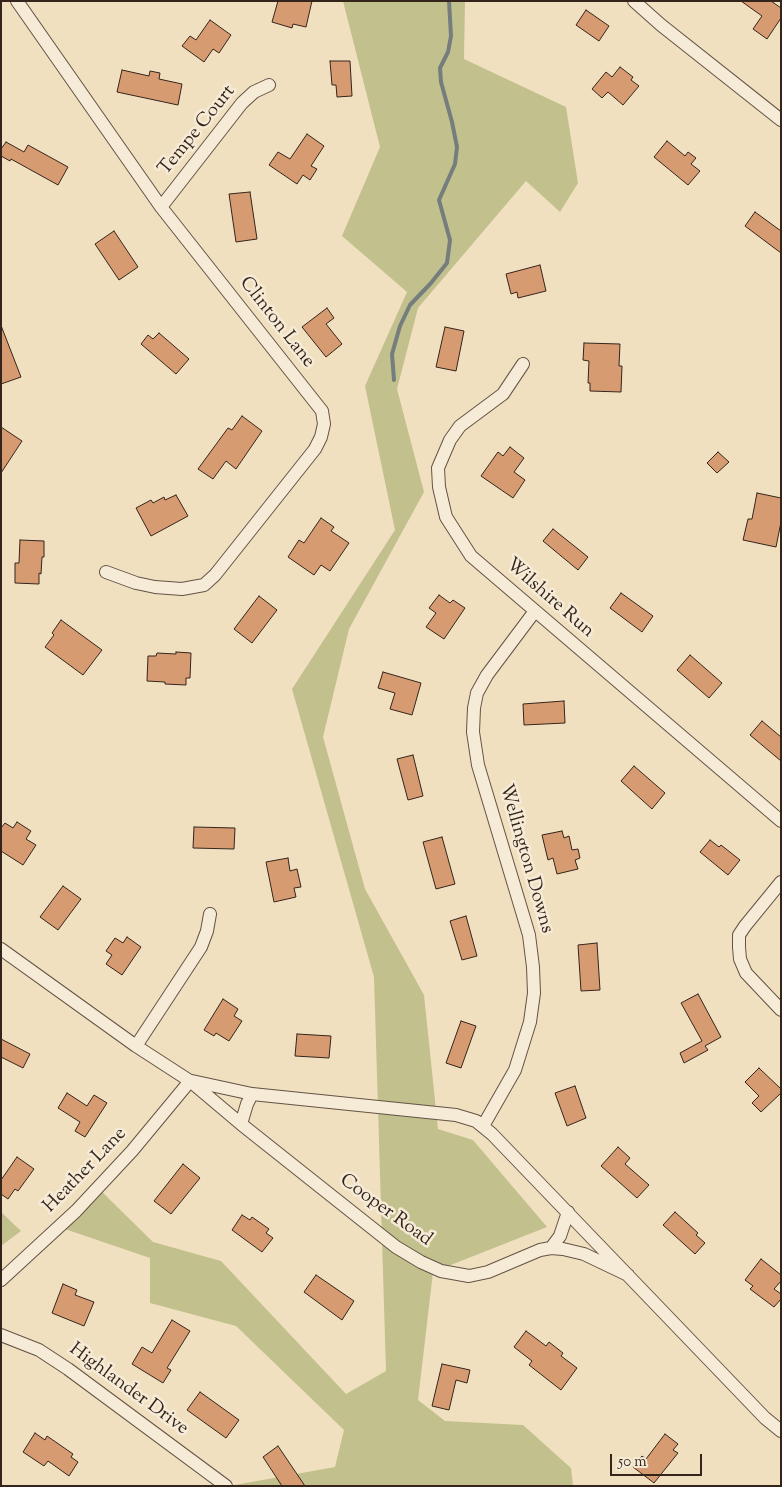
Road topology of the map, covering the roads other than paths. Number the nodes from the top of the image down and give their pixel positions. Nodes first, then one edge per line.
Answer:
1 (17, 1) edge
2 (634, 1) edge
3 (268, 85) dead end
4 (781, 120) edge
5 (161, 208) junction
6 (523, 364) dead end
7 (106, 572) dead end
8 (534, 611) junction
9 (781, 821) edge
10 (781, 882) edge
11 (210, 914) dead end
12 (1, 949) edge
13 (781, 1010) edge
14 (136, 1046) junction
15 (190, 1081) junction
16 (252, 1094) junction
17 (241, 1124) junction
18 (483, 1126) junction
19 (568, 1212) junction
20 (551, 1248) junction
21 (628, 1275) junction
22 (1, 1280) edge
23 (1, 1335) edge
24 (781, 1431) edge
25 (226, 1486) edge

1 - 5 street, Clinton Lane
2 - 4 street
3 - 5 street, Tempe Court
5 - 7 street, Clinton Lane
6 - 8 street, Wilshire Run
8 - 9 street, Wilshire Run
8 - 18 street, Wellington Downs
10 - 13 street
11 - 14 street
12 - 14 street, Cooper Road
14 - 15 street, Cooper Road
15 - 16 street, Cooper Road
15 - 17 street, Cooper Road
15 - 22 street, Heather Lane
16 - 17 street
16 - 18 street, Cooper Road
17 - 20 street, Cooper Road
18 - 19 street, Cooper Road
19 - 20 street
19 - 21 street, Cooper Road
20 - 21 street, Cooper Road
21 - 24 street, Cooper Road
23 - 25 street, Highlander Drive

